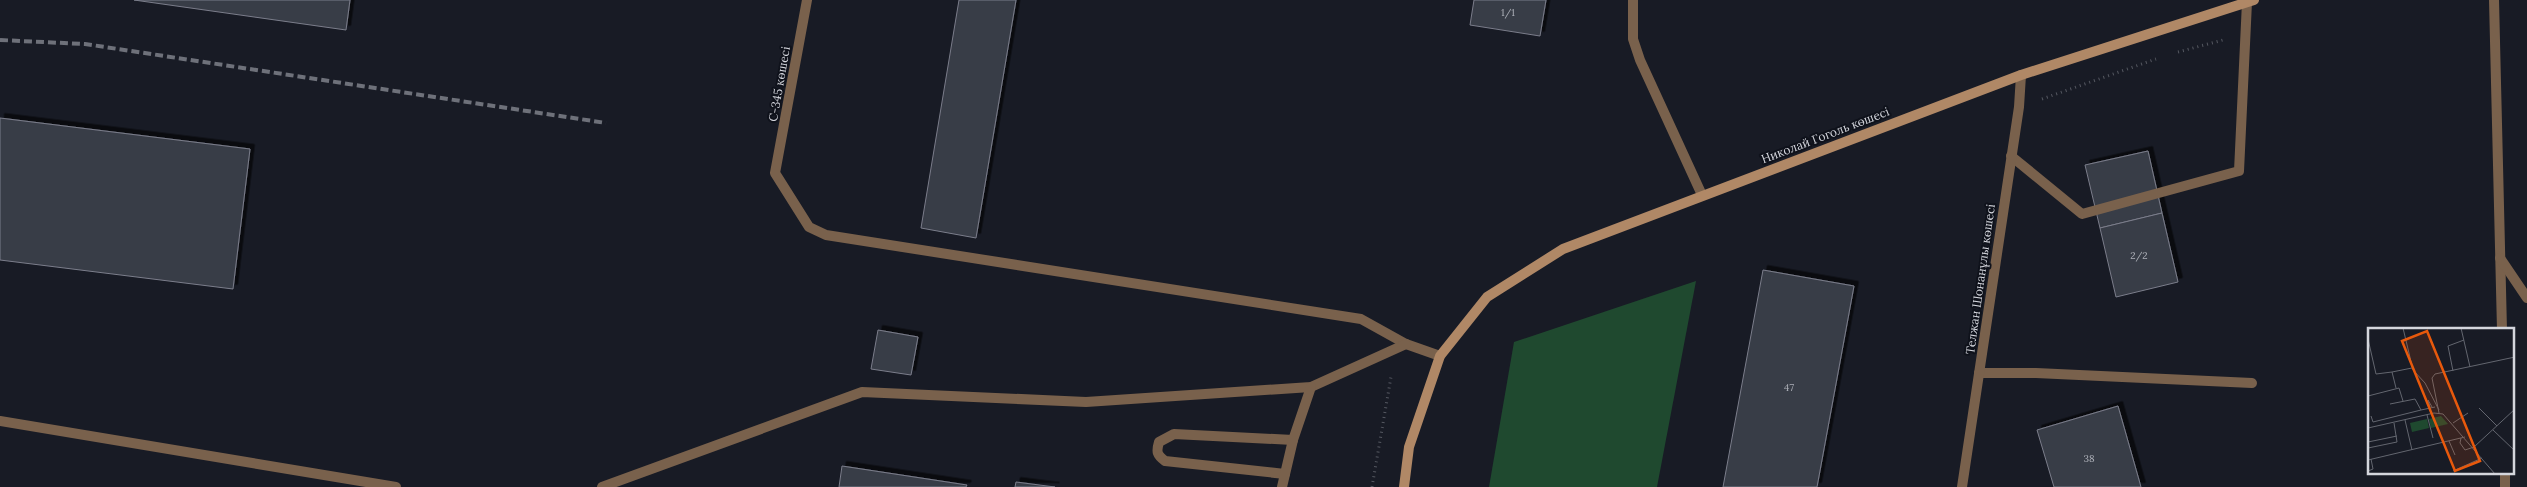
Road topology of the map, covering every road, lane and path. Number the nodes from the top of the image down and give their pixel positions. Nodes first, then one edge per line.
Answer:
1 (807, 0) edge
2 (1633, 0) edge
3 (2494, 0) edge
4 (2249, 1) edge
5 (2246, 34) junction
6 (2173, 53) dead end
7 (2021, 75) junction
8 (2012, 156) junction
9 (1702, 195) junction
10 (2500, 258) junction
11 (2527, 298) edge
12 (2502, 328) edge
13 (1406, 344) junction
14 (1440, 356) junction
15 (1979, 373) junction
16 (2252, 383) dead end
17 (1311, 386) junction
18 (0, 421) edge
19 (1293, 440) junction
20 (1285, 474) junction
21 (2505, 474) edge
22 (396, 487) edge
23 (602, 487) edge
24 (1282, 487) edge
25 (1372, 487) edge
26 (1404, 487) edge
27 (1962, 487) edge
28 (2506, 487) edge

1 - 13 street, С-345 көшесі
2 - 9 street
3 - 10 street
4 - 5 street
4 - 7 main road, Николай Гоголь көшесі
5 - 6 path
5 - 8 street
7 - 8 street, Телжан Шонанұлы көшесі
7 - 9 main road, Николай Гоголь көшесі
8 - 15 street, Телжан Шонанұлы көшесі
9 - 14 main road, Николай Гоголь көшесі
10 - 11 street
10 - 12 street
13 - 14 street
13 - 17 street
13 - 25 path
14 - 26 main road
15 - 16 street
15 - 27 street, Телжан Шонанұлы көшесі
17 - 19 street
17 - 23 street
18 - 22 street
19 - 20 street
19 - 20 street
20 - 24 street
21 - 28 street

